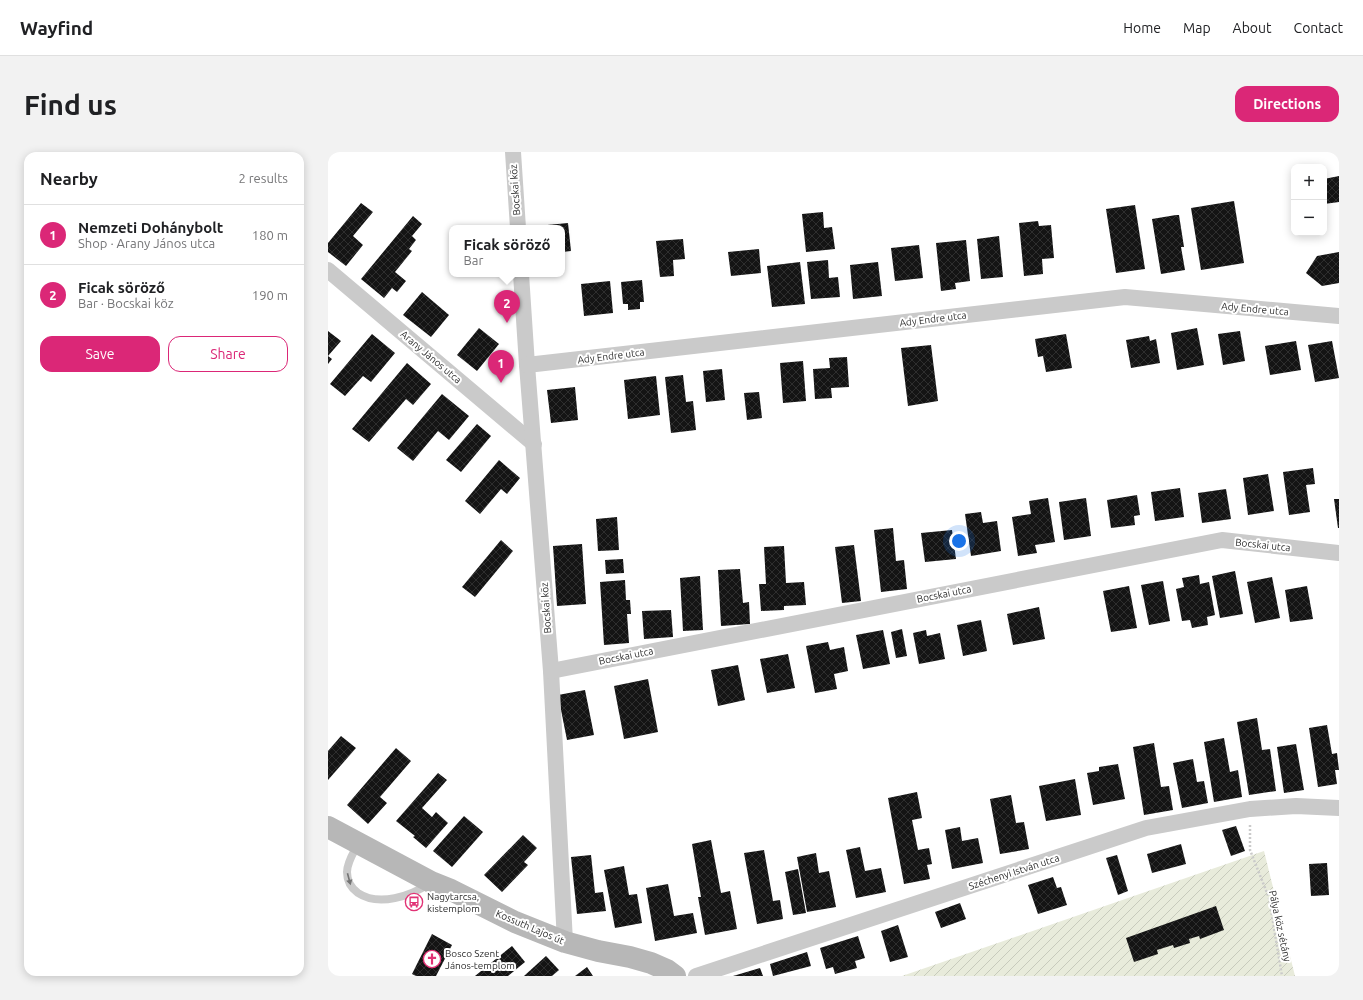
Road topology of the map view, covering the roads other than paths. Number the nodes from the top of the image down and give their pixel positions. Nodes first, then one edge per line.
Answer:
1 (513, 152) edge
2 (518, 225) edge
3 (328, 270) edge
4 (521, 277) edge
5 (1339, 316) edge
6 (527, 365) junction
7 (534, 444) junction
8 (1339, 554) edge
9 (551, 671) junction
10 (1339, 808) edge
11 (328, 828) edge
12 (358, 843) junction
13 (431, 882) junction
14 (565, 942) junction
15 (675, 976) edge
16 (696, 976) edge

1 - 2 street, Bocskai köz
3 - 7 street, Arany János utca
4 - 6 street, Bocskai köz
5 - 6 street, Ady Endre utca
6 - 7 street, Bocskai köz
7 - 9 street, Bocskai köz
8 - 9 street, Bocskai utca
9 - 14 street, Bocskai köz
10 - 16 street, Széchenyi István utca
11 - 12 main road, Kossuth Lajos út
12 - 13 main road, Kossuth Lajos út
12 -> 13 lane
13 - 14 main road, Kossuth Lajos út
14 - 15 main road, Kossuth Lajos út

